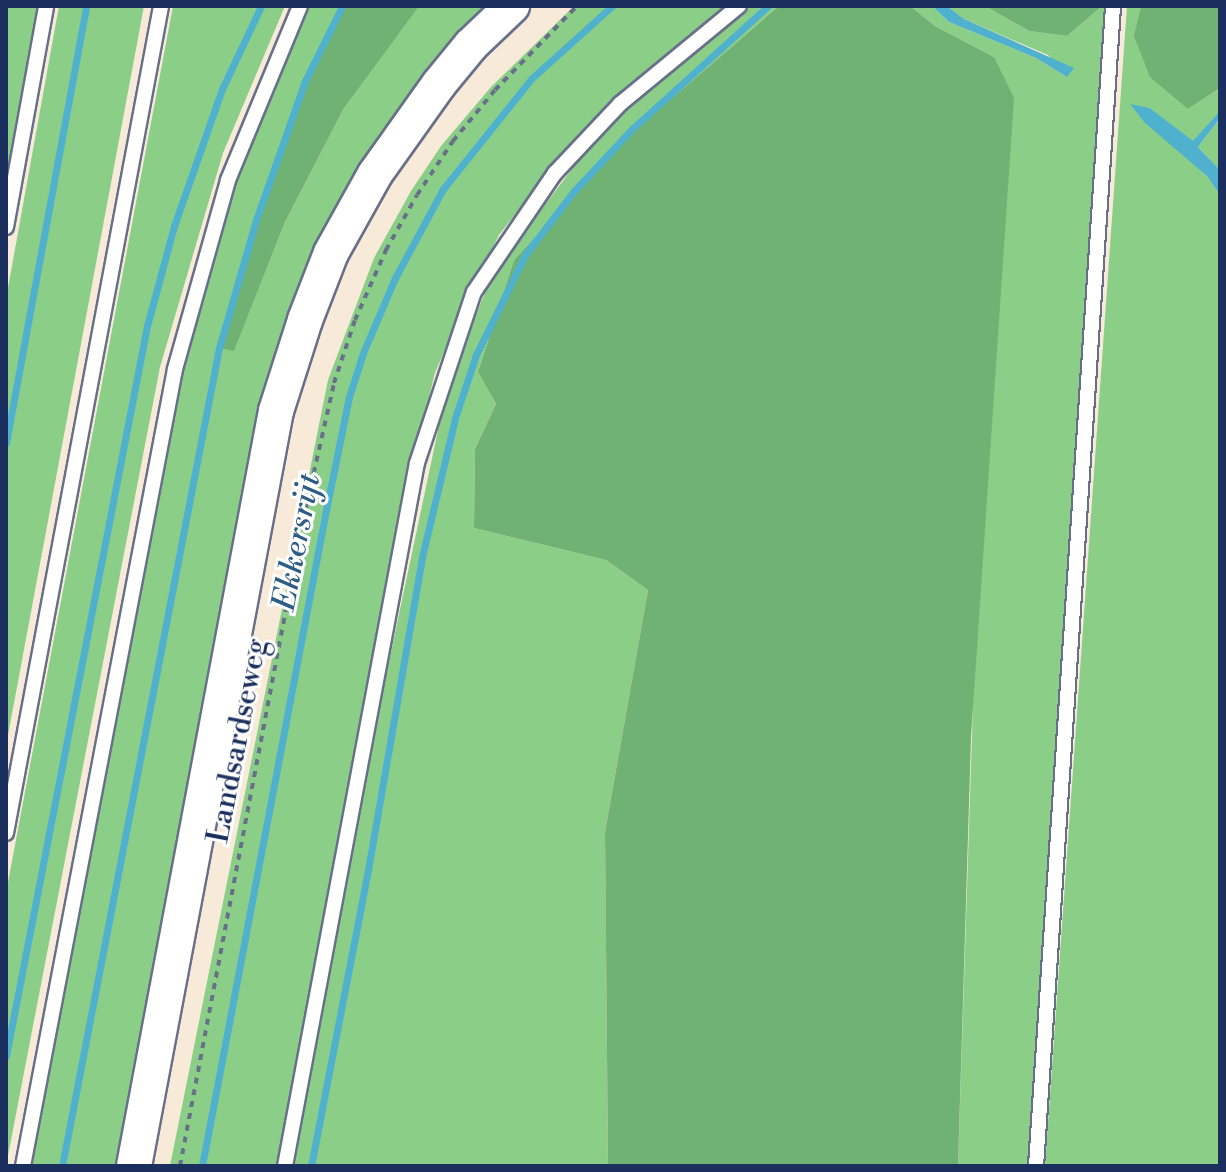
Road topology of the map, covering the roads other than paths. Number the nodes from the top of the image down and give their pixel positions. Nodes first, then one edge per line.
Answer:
1 (46, 6) edge
2 (161, 6) edge
3 (300, 6) edge
4 (512, 6) edge
5 (739, 6) edge
6 (1113, 6) edge
7 (6, 227) edge
8 (6, 833) edge
9 (23, 1166) edge
10 (134, 1166) edge
11 (285, 1166) edge
12 (1036, 1166) edge

1 - 7 lane
2 - 8 lane
3 - 9 lane
4 - 10 street, Landsardseweg
5 - 11 lane
6 - 12 lane

